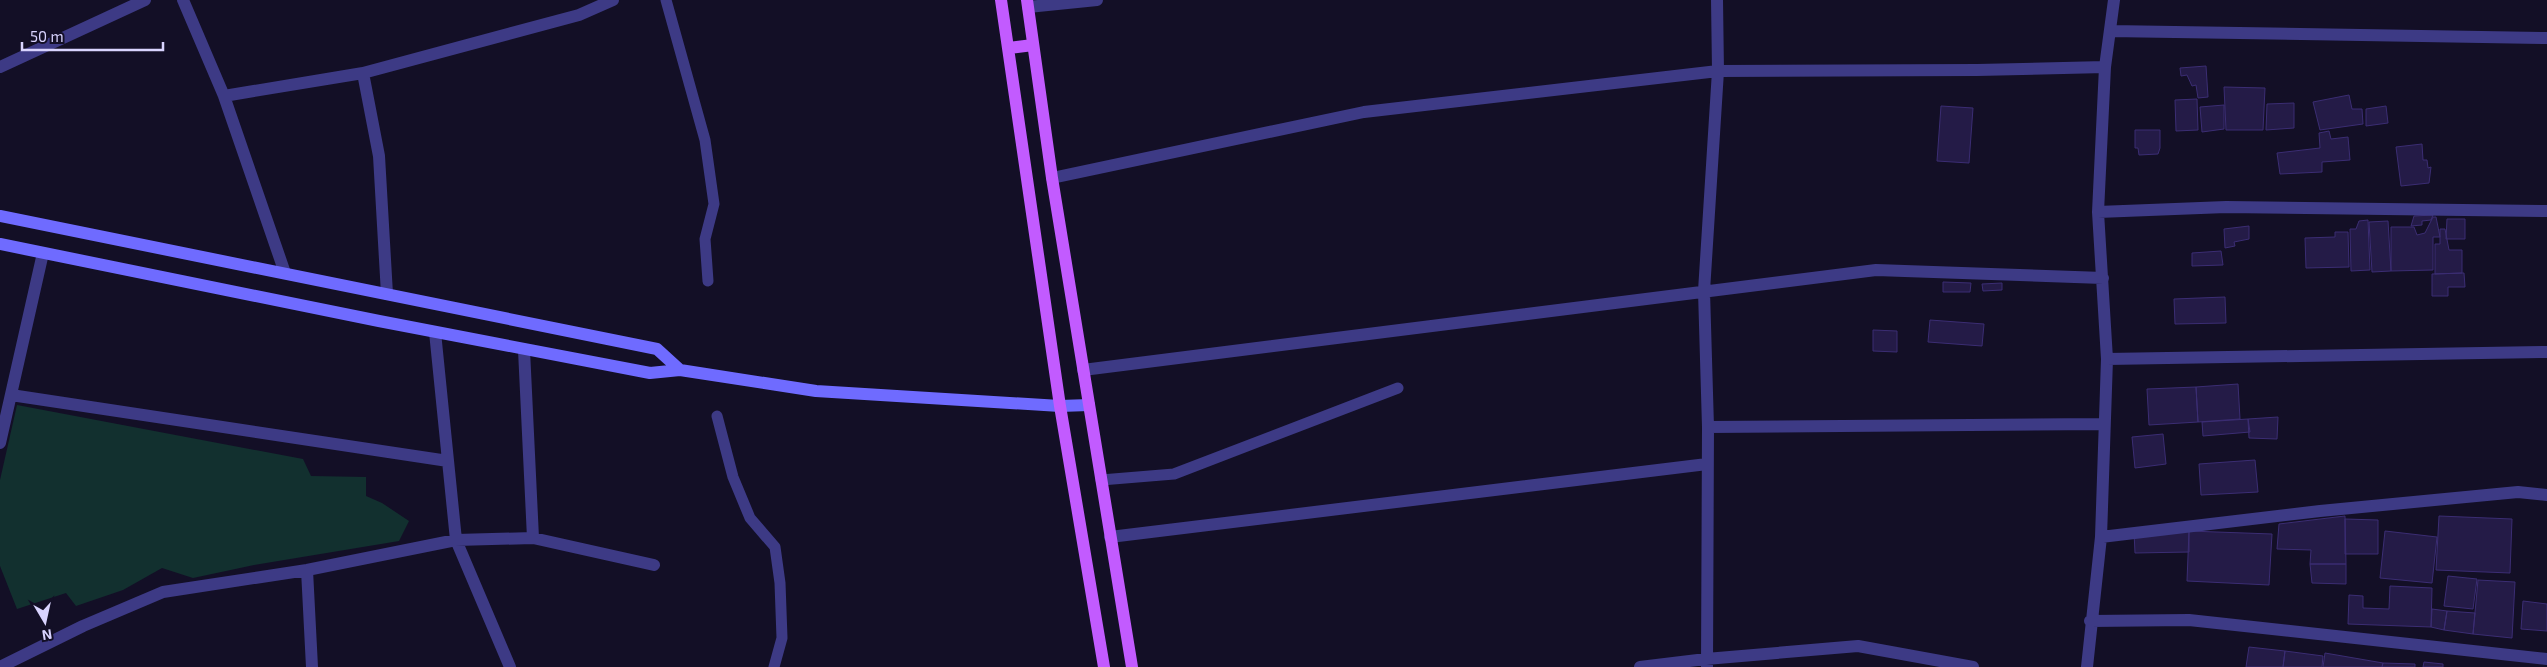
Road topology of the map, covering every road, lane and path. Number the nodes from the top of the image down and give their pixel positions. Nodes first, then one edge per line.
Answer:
1 (145, 0) edge
2 (183, 0) edge
3 (613, 0) edge
4 (666, 0) edge
5 (1002, 0) edge
6 (1097, 0) edge
7 (1717, 0) edge
8 (2114, 0) edge
9 (1027, 4) edge
10 (2110, 31) junction
11 (2547, 38) edge
12 (1033, 45) junction
13 (1009, 48) junction
14 (0, 67) edge
15 (2105, 67) junction
16 (1718, 71) junction
17 (363, 73) junction
18 (224, 96) junction
19 (1052, 178) junction
20 (2547, 210) edge
21 (2098, 212) junction
22 (0, 216) edge
23 (0, 244) edge
24 (43, 253) junction
25 (286, 274) junction
26 (2104, 278) junction
27 (708, 281) dead end
28 (1704, 291) junction
29 (387, 294) junction
30 (435, 332) junction
31 (524, 350) junction
32 (2547, 352) edge
33 (2107, 359) junction
34 (680, 370) junction
35 (1083, 370) junction
36 (1398, 388) dead end
37 (11, 395) junction
38 (1089, 405) junction
39 (1060, 406) junction
40 (717, 416) dead end
41 (2103, 424) junction
42 (1708, 426) junction
43 (0, 443) edge
44 (448, 461) junction
45 (1707, 464) junction
46 (1101, 480) junction
47 (2547, 495) edge
48 (2101, 537) junction
49 (533, 538) junction
50 (1110, 538) junction
51 (456, 540) junction
52 (654, 565) dead end
53 (306, 570) junction
54 (2090, 620) junction
55 (2547, 659) edge
56 (1706, 663) edge
57 (0, 666) edge
58 (312, 667) edge
59 (510, 667) edge
60 (774, 667) edge
61 (1104, 667) edge
62 (1132, 667) edge
63 (1640, 667) edge
64 (1973, 667) edge
65 (2087, 667) edge

1 - 14 street
2 - 18 street
3 - 17 street
4 - 27 lane
5 - 13 main road
6 - 9 street
7 - 16 street
8 - 10 street
9 - 12 main road
10 - 11 street
10 - 15 street
12 - 13 main road
12 - 19 main road
13 - 39 main road
15 - 16 street
15 - 21 street
16 - 19 street
16 - 28 street
17 - 18 street
17 - 29 street
18 - 25 street
19 - 35 main road
20 - 21 street
21 - 26 street
22 - 25 main road
23 - 24 main road
24 - 30 main road
24 - 37 street
25 - 29 main road
26 - 28 street
26 - 33 street
28 - 35 street
28 - 42 street
29 - 34 main road
30 - 31 main road
30 - 44 street
31 - 34 main road
31 - 49 street
32 - 33 street
33 - 41 street
34 - 39 main road
35 - 38 main road
36 - 46 lane
37 - 43 street
37 - 44 street
38 - 39 main road
38 - 46 main road
39 - 61 main road
40 - 60 lane
41 - 42 street
41 - 48 street
42 - 45 street
44 - 51 street
45 - 50 street
45 - 56 street
46 - 50 main road
47 - 48 street
48 - 54 street
49 - 51 street
49 - 52 street
50 - 62 main road
51 - 53 street
51 - 59 street
53 - 57 street
53 - 58 street
54 - 55 street
54 - 65 street
56 - 63 street
56 - 64 street

